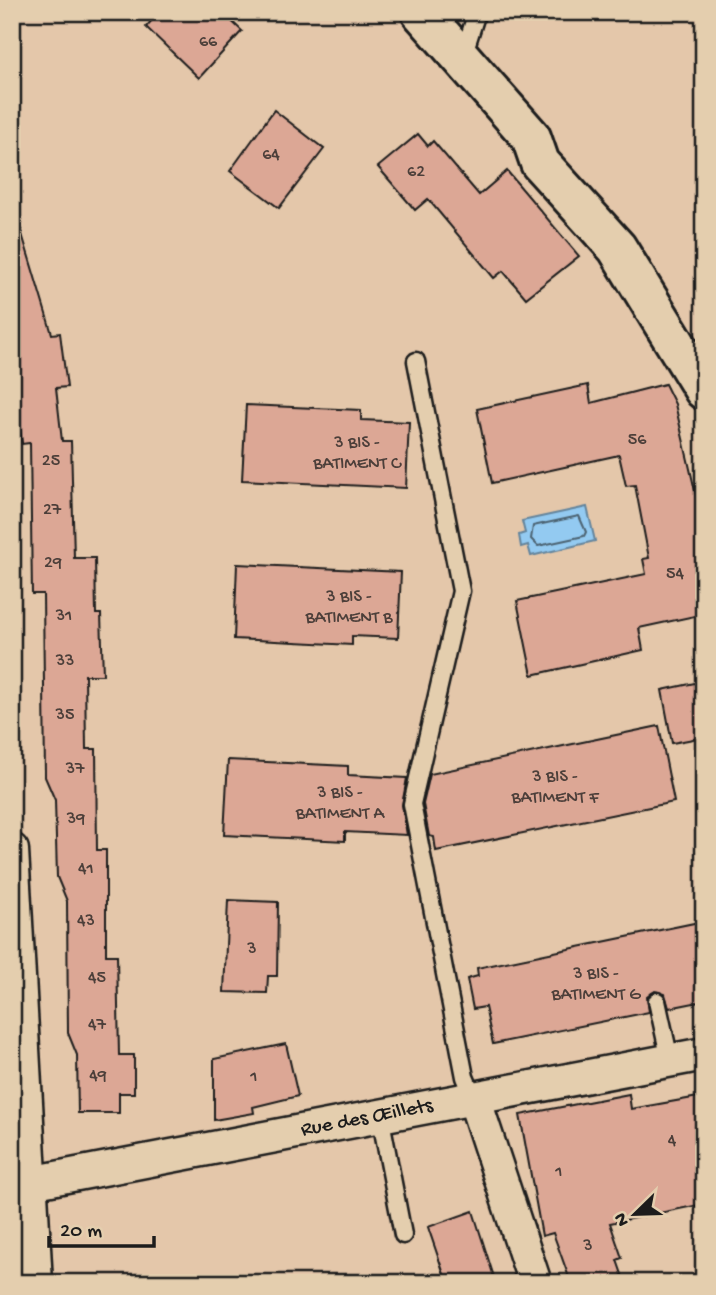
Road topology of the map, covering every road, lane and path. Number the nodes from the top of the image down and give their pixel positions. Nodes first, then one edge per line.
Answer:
1 (421, 12) edge
2 (477, 12) edge
3 (462, 58) junction
4 (415, 361) dead end
5 (704, 390) edge
6 (12, 850) edge
7 (657, 1001) dead end
8 (704, 1054) edge
9 (670, 1060) junction
10 (474, 1098) junction
11 (380, 1115) junction
12 (30, 1183) junction
13 (403, 1235) dead end
14 (36, 1283) edge
15 (535, 1283) edge

1 - 3 main road
2 - 3 lane
3 - 5 main road
4 - 10 lane
6 - 12 street
7 - 9 lane
8 - 9 street, Rue des Œillets
9 - 10 street, Rue des Œillets
10 - 11 street, Rue des Œillets
10 - 15 street
11 - 12 street, Rue des Œillets
11 - 13 lane
12 - 14 street

